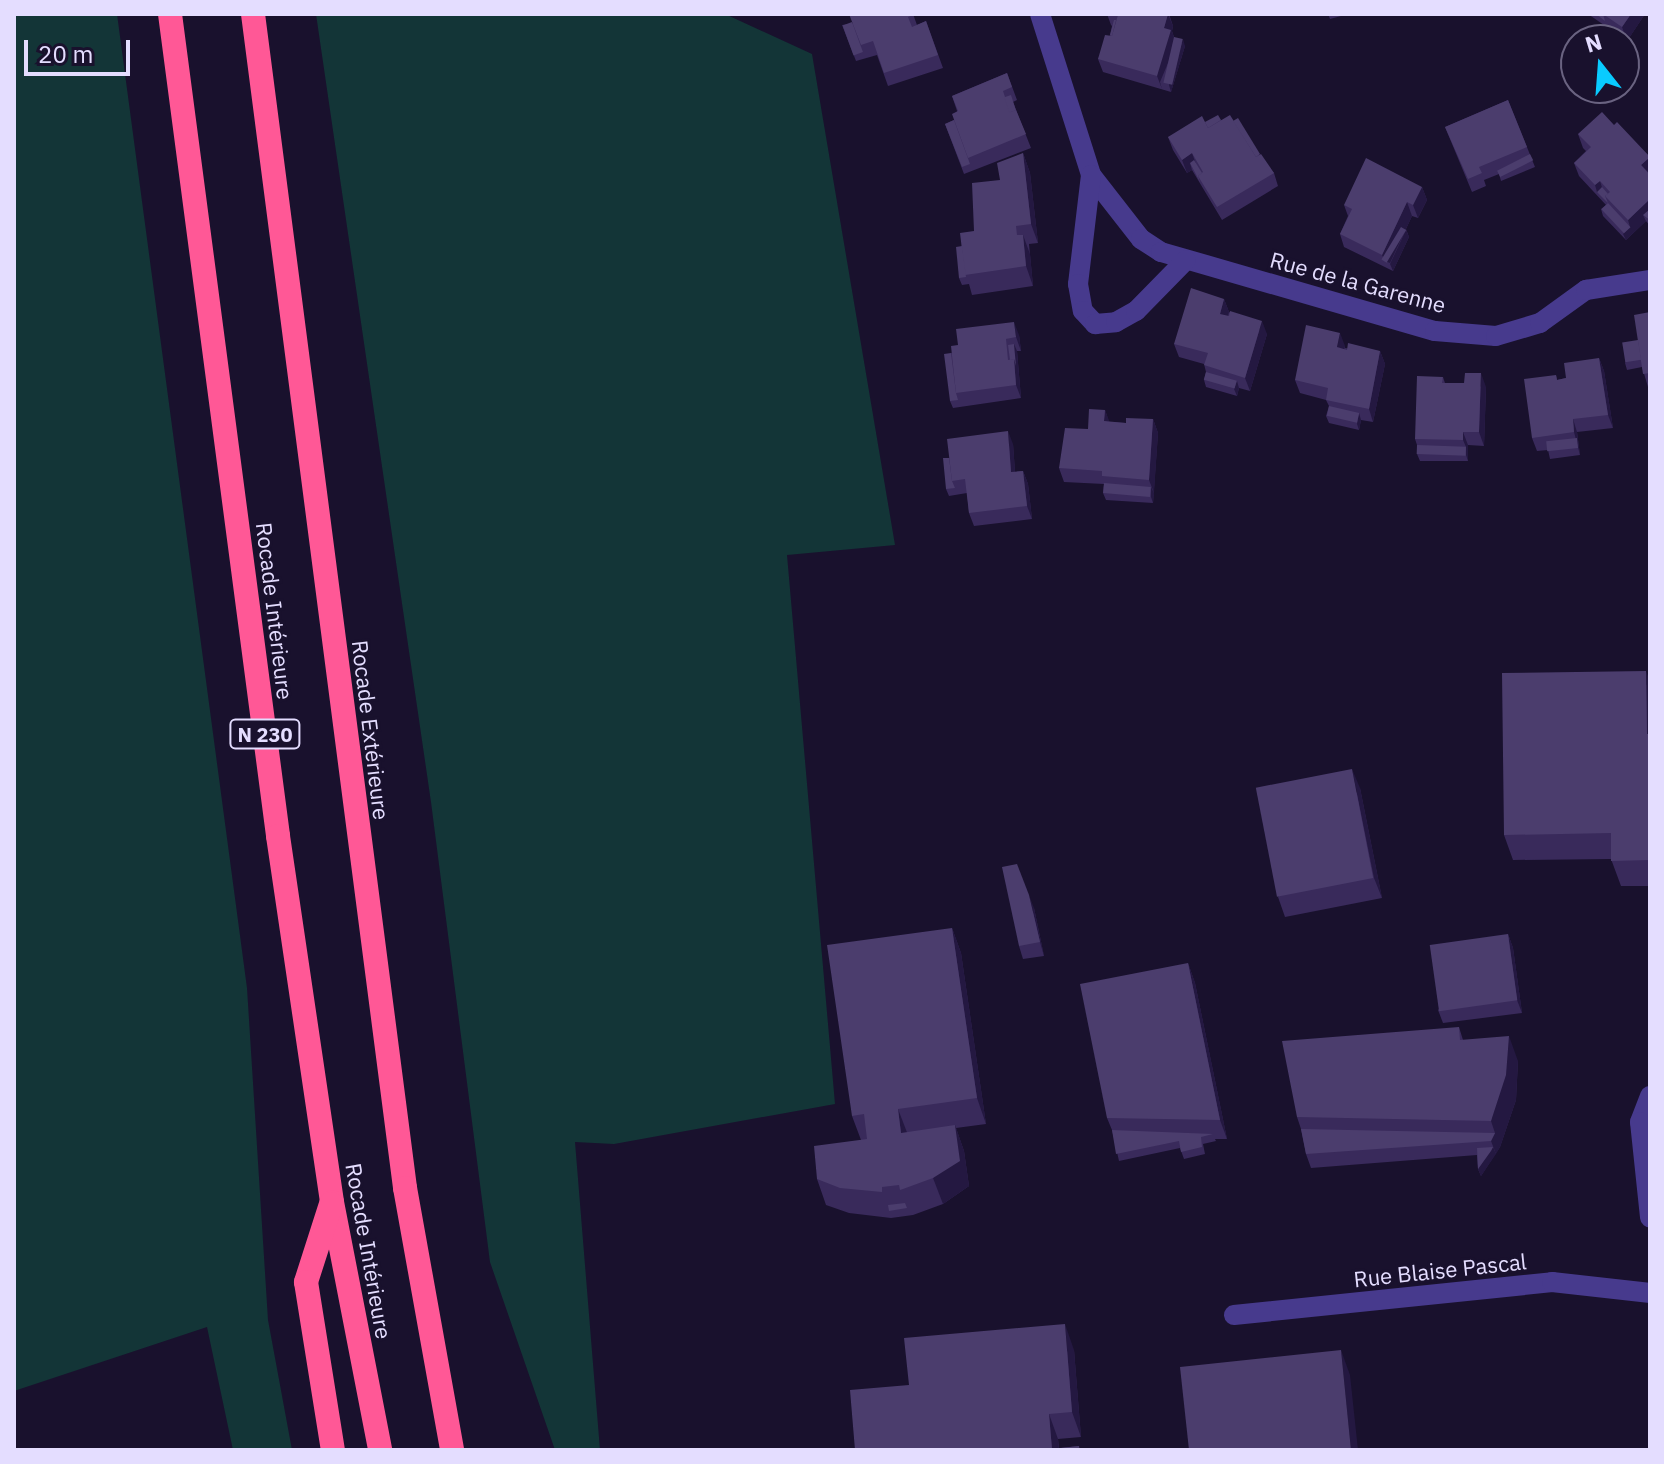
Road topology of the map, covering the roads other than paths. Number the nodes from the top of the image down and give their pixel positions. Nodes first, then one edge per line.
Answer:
1 (170, 14) edge
2 (253, 14) edge
3 (1040, 16) edge
4 (1091, 175) junction
5 (1186, 260) junction
6 (1650, 280) edge
7 (1650, 1096) edge
8 (332, 1202) junction
9 (1650, 1217) edge
10 (1650, 1293) edge
11 (1234, 1315) dead end
12 (333, 1450) edge
13 (380, 1450) edge
14 (452, 1450) edge

1 - 8 highway, Rocade Intérieure / N 230
2 - 14 highway, Rocade Extérieure
3 - 4 street, Rue de la Garenne
4 - 5 street, Rue de la Garenne
4 - 5 street, Rue de la Garenne
5 - 6 street, Rue de la Garenne
7 - 9 street
8 - 12 highway
8 - 13 highway, Rocade Intérieure / N 230
10 - 11 street, Rue Blaise Pascal

